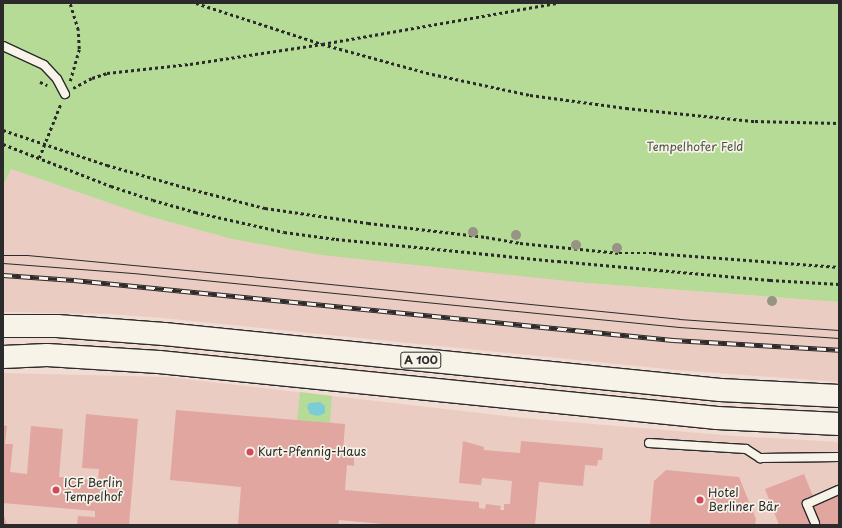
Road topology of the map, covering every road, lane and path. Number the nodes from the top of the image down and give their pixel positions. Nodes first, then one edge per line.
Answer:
1 (70, 3) edge
2 (196, 3) edge
3 (556, 3) edge
4 (322, 44) junction
5 (3, 46) edge
6 (65, 94) junction
7 (839, 122) edge
8 (3, 130) edge
9 (3, 144) edge
10 (45, 144) junction
11 (39, 158) junction
12 (839, 267) edge
13 (839, 284) edge
14 (3, 326) edge
15 (3, 357) edge
16 (839, 396) edge
17 (839, 424) edge
18 (650, 442) dead end
19 (839, 457) edge
20 (839, 490) edge
21 (815, 522) dead end

1 - 6 path
2 - 4 path
3 - 4 path
4 - 6 path
4 - 7 path
5 - 6 lane
6 - 10 path
8 - 10 path
9 - 11 path
10 - 11 path
10 - 12 path
11 - 13 path
14 - 16 highway, A 100
15 - 17 highway, A 100
18 - 19 lane
20 - 21 lane

